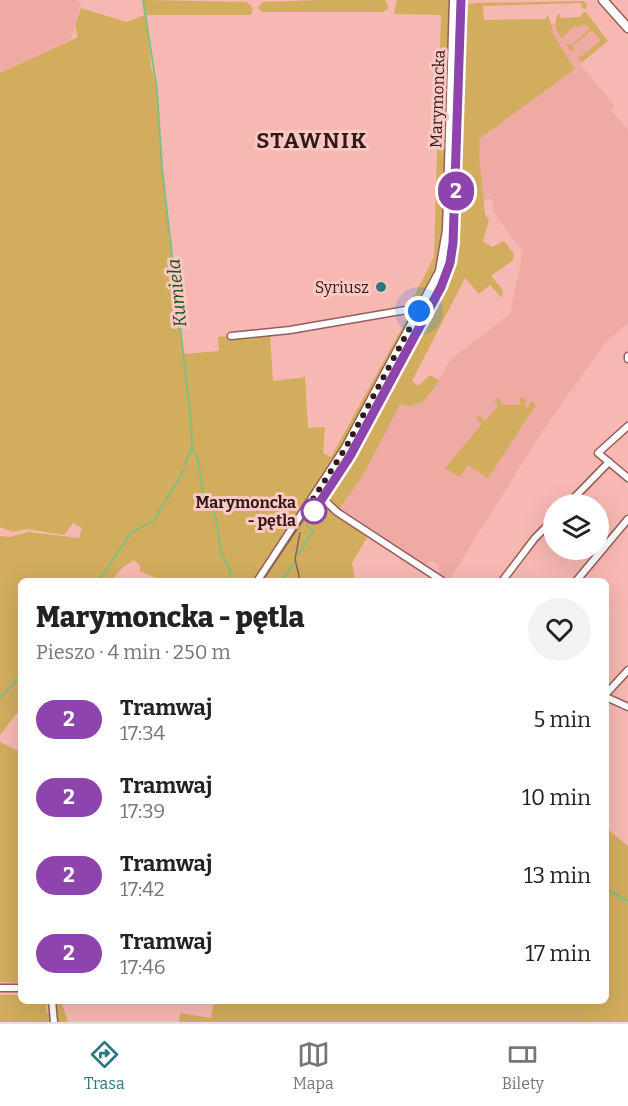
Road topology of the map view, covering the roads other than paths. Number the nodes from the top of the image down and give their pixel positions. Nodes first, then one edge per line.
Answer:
1 (453, 0) edge
2 (603, 0) edge
3 (610, 0) edge
4 (628, 26) edge
5 (419, 311) junction
6 (231, 336) dead end
7 (628, 426) edge
8 (609, 462) junction
9 (628, 478) edge
10 (317, 493) junction
11 (578, 494) edge
12 (628, 519) edge
13 (543, 530) edge
14 (259, 578) edge
15 (438, 578) edge
16 (505, 578) edge
17 (579, 578) edge
18 (628, 670) edge
19 (609, 692) edge
20 (609, 697) edge
21 (628, 707) edge
22 (0, 988) edge
23 (18, 988) edge
24 (52, 1004) edge
25 (54, 1022) edge

1 - 5 street, Marymoncka
2 - 4 main road
3 - 4 main road
5 - 6 street
5 - 10 street, Marymoncka
7 - 8 street
8 - 9 street
8 - 11 street
10 - 14 street, Marymoncka
10 - 15 street
12 - 17 street
13 - 16 street
18 - 19 street
20 - 21 street
22 - 23 street
24 - 25 street

